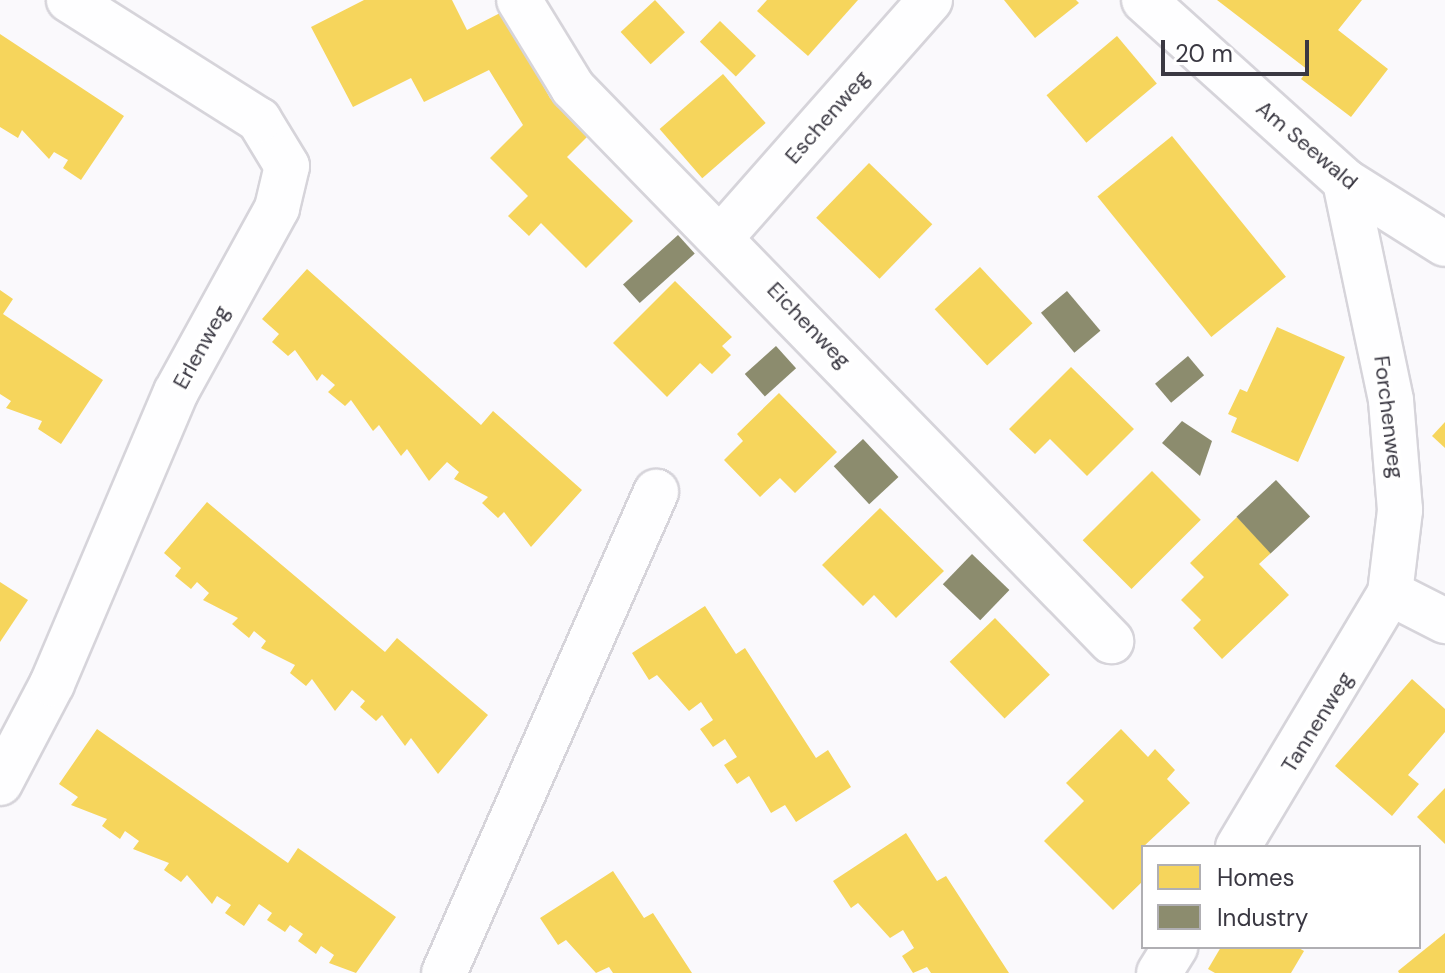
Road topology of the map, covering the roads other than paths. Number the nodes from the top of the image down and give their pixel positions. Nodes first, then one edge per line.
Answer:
1 (69, 0) edge
2 (519, 0) edge
3 (930, 0) edge
4 (1144, 0) edge
5 (1345, 181) junction
6 (723, 235) junction
7 (1445, 244) edge
8 (656, 492) dead end
9 (1390, 593) junction
10 (1445, 621) edge
11 (1111, 641) dead end
12 (0, 783) edge
13 (1239, 845) edge
14 (1174, 949) edge
15 (444, 973) edge
16 (1159, 973) edge

1 - 12 street, Erlenweg
2 - 6 street, Eichenweg
3 - 6 street, Eschenweg
4 - 5 street, Am Seewald
5 - 7 street, Am Seewald
5 - 9 street, Forchenweg
6 - 11 street, Eichenweg
8 - 15 street
9 - 10 street
9 - 13 street, Tannenweg
14 - 16 street

